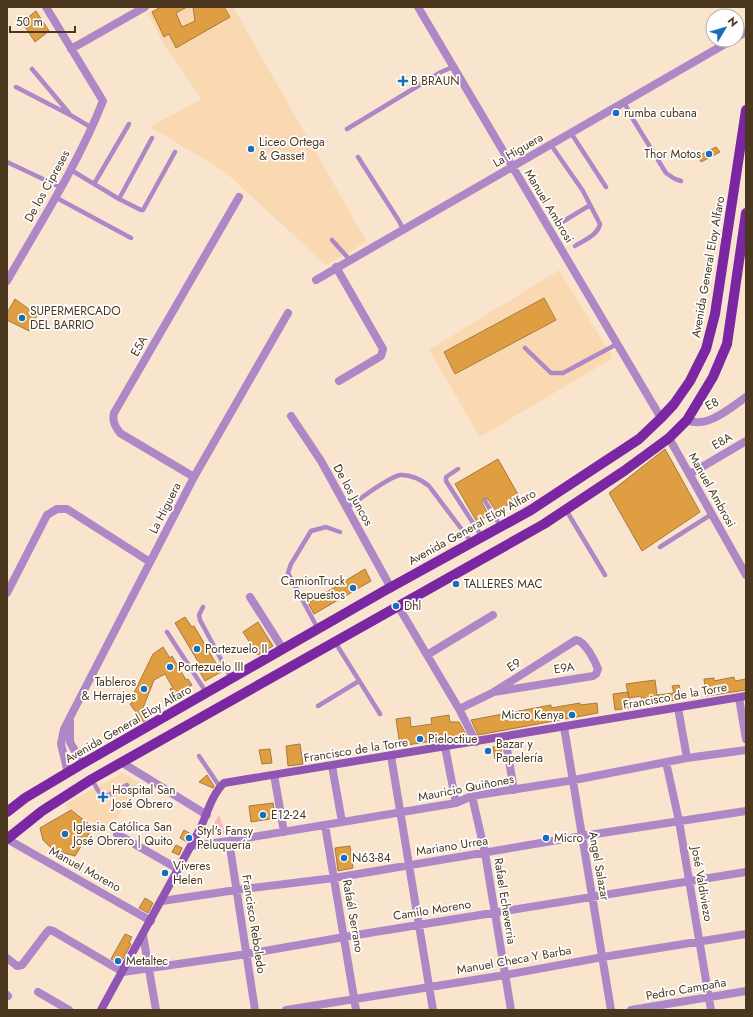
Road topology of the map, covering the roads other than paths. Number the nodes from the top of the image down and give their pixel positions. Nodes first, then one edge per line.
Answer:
1 (46, 7) edge
2 (145, 7) edge
3 (418, 7) edge
4 (718, 48) edge
5 (71, 49) junction
6 (452, 67) junction
7 (32, 69) dead end
8 (16, 87) dead end
9 (624, 102) junction
10 (746, 110) edge
11 (72, 116) junction
12 (129, 124) dead end
13 (92, 128) junction
14 (347, 129) dead end
15 (571, 133) junction
16 (152, 138) dead end
17 (551, 145) junction
18 (175, 152) dead end
19 (358, 157) dead end
20 (7, 162) edge
21 (512, 167) junction
22 (71, 170) junction
23 (681, 181) dead end
24 (94, 184) junction
25 (60, 187) junction
26 (606, 187) dead end
27 (55, 196) junction
28 (239, 197) dead end
29 (119, 199) junction
30 (590, 205) junction
31 (746, 213) edge
32 (559, 224) dead end
33 (403, 229) junction
34 (131, 238) dead end
35 (332, 240) dead end
36 (575, 246) dead end
37 (350, 260) junction
38 (336, 267) junction
39 (7, 280) edge
40 (316, 280) dead end
41 (288, 313) dead end
42 (617, 344) junction
43 (524, 348) dead end
44 (339, 381) dead end
45 (746, 397) edge
46 (291, 416) dead end
47 (661, 418) junction
48 (687, 420) junction
49 (669, 438) junction
50 (746, 441) edge
51 (458, 469) dead end
52 (690, 474) junction
53 (194, 477) junction
54 (485, 501) dead end
55 (346, 508) junction
56 (566, 510) junction
57 (712, 514) junction
58 (501, 526) junction
59 (340, 532) dead end
60 (482, 537) junction
61 (472, 543) junction
62 (660, 547) dead end
63 (150, 562) junction
64 (605, 575) dead end
65 (746, 575) edge
66 (391, 588) junction
67 (7, 593) edge
68 (250, 597) dead end
69 (398, 606) junction
70 (203, 607) dead end
71 (493, 616) dead end
72 (318, 629) junction
73 (167, 632) dead end
74 (579, 640) joint
75 (335, 642) junction
76 (283, 649) junction
77 (427, 655) junction
78 (231, 679) junction
79 (359, 680) junction
80 (494, 692) junction
81 (207, 693) junction
82 (742, 697) edge
83 (318, 706) dead end
84 (459, 708) junction
85 (678, 708) junction
86 (380, 714) dead end
87 (70, 718) junction
88 (564, 727) junction
89 (505, 737) junction
90 (746, 740) edge
91 (476, 742) junction
92 (445, 747) junction
93 (746, 750) edge
94 (199, 756) dead end
95 (392, 756) junction
96 (688, 758) junction
97 (121, 762) junction
98 (666, 762) junction
99 (82, 764) junction
100 (332, 766) junction
101 (68, 773) junction
102 (274, 775) junction
103 (92, 779) junction
104 (574, 780) junction
105 (127, 785) dead end
106 (220, 787) junction
107 (514, 790) junction
108 (472, 796) junction
109 (456, 804) junction
110 (746, 811) edge
111 (7, 812) edge
112 (400, 813) junction
113 (207, 815) junction
114 (679, 821) junction
115 (342, 822) junction
116 (326, 825) junction
117 (284, 832) junction
118 (117, 834) dead end
119 (582, 836) junction
120 (7, 839) edge
121 (229, 841) junction
122 (191, 846) junction
123 (485, 853) junction
124 (409, 865) junction
125 (178, 869) junction
126 (746, 872) edge
127 (334, 878) junction
128 (689, 881) junction
129 (236, 890) junction
130 (592, 897) junction
131 (162, 901) junction
132 (496, 912) junction
133 (151, 920) junction
134 (419, 925) junction
135 (746, 934) edge
136 (143, 935) junction
137 (344, 937) junction
138 (700, 941) junction
139 (247, 954) junction
140 (603, 957) junction
141 (7, 958) edge
142 (148, 968) junction
143 (122, 972) junction
144 (505, 975) junction
145 (429, 987) junction
146 (746, 991) edge
147 (38, 992) dead end
148 (709, 997) junction
149 (355, 999) junction
150 (69, 1010) edge
151 (101, 1010) edge
152 (156, 1010) edge
153 (255, 1010) edge
154 (286, 1010) edge
155 (356, 1010) edge
156 (433, 1010) edge
157 (511, 1010) edge
158 (611, 1010) edge
159 (631, 1010) edge
160 (711, 1010) edge

1 - 5 street
2 - 5 street
3 - 6 street, Manuel Ambrosi
4 - 9 street, La Higuera
5 - 13 street, De los Cipreses
6 - 14 lane
6 - 21 street, Manuel Ambrosi
7 - 11 lane
8 - 11 lane
9 - 15 street, La Higuera
9 - 23 lane
10 - 47 main road, Avenida General Eloy Alfaro
11 - 13 lane
12 - 24 lane
13 - 22 street, De los Cipreses
15 - 17 street, La Higuera
15 - 26 lane
16 - 29 lane
17 - 21 street, La Higuera
17 - 30 lane
18 - 29 lane
19 - 33 lane
20 - 25 lane
21 - 33 street, La Higuera
21 - 42 street, Manuel Ambrosi
22 - 24 lane
22 - 25 street, De los Cipreses
24 - 29 lane
25 - 27 street, De los Cipreses
27 - 34 lane
27 - 39 street, De los Cipreses
28 - 53 street, E5A
30 - 32 lane
30 - 36 lane
31 - 48 main road
33 - 37 street, La Higuera
35 - 37 lane
37 - 38 street, La Higuera
38 - 40 street, La Higuera
38 - 44 street
41 - 53 street, La Higuera
42 - 43 lane
42 - 47 street, Manuel Ambrosi
45 - 48 street, E8
46 - 55 street, De los Juncos
47 - 58 main road, Avenida General Eloy Alfaro
48 - 49 main road
49 - 52 street, Manuel Ambrosi
49 - 56 main road
50 - 52 street, E8A
51 - 60 lane
52 - 57 street, Manuel Ambrosi
53 - 63 street, La Higuera
54 - 58 lane
55 - 61 lane
55 - 66 street, De los Juncos
56 - 64 lane
56 - 69 main road
57 - 62 lane
57 - 65 street, Manuel Ambrosi
58 - 60 main road, Avenida General Eloy Alfaro
59 - 72 lane
60 - 61 main road, Avenida General Eloy Alfaro
61 - 66 main road, Avenida General Eloy Alfaro
63 - 67 street
63 - 87 street, La Higuera
66 - 72 main road, Avenida General Eloy Alfaro
68 - 76 street
69 - 75 main road
69 - 77 street
70 - 78 lane
71 - 77 street
72 - 76 main road, Avenida General Eloy Alfaro
73 - 81 lane
74 - 80 street, E9
74 - 80 street, E9A
75 - 79 lane
75 - 97 main road
76 - 78 main road, Avenida General Eloy Alfaro
77 - 84 street
78 - 81 main road, Avenida General Eloy Alfaro
79 - 83 lane
79 - 86 lane
80 - 84 street, E9
81 - 99 main road, Avenida General Eloy Alfaro
82 - 85 street, Francisco de la Torre
82 - 90 street
84 - 91 street
85 - 88 street, Francisco de la Torre
85 - 96 street
87 - 99 street, La Higuera
87 - 101 street, La Higuera
88 - 89 street, Francisco de la Torre
88 - 104 street, Angel Salazar
89 - 91 street, Francisco de la Torre
89 - 107 street
91 - 92 street, Francisco de la Torre
92 - 95 street, Francisco de la Torre
92 - 109 street
93 - 96 street, Mauricio Quiñones
94 - 106 lane
95 - 100 street, Francisco de la Torre
95 - 112 street
96 - 98 street, Mauricio Quiñones
97 - 103 main road
97 - 113 street
98 - 104 street, Mauricio Quiñones
98 - 114 street, José Valdiviezo
99 - 101 main road, Avenida General Eloy Alfaro
100 - 102 street, Francisco de la Torre
100 - 115 street
101 - 111 main road, Avenida General Eloy Alfaro
102 - 106 street, Francisco de la Torre
102 - 117 street
103 - 105 lane
103 - 120 main road
104 - 107 street, Mauricio Quiñones
104 - 119 street, Angel Salazar
106 - 113 street
107 - 108 street, Mauricio Quiñones
108 - 109 street, Mauricio Quiñones
108 - 123 street, Rafael Echeverria
109 - 112 street, Mauricio Quiñones
110 - 114 street, Mariano Urrea
112 - 115 street, Mauricio Quiñones
112 - 124 street
113 - 122 street
114 - 119 street, Mariano Urrea
114 - 128 street, José Valdiviezo
115 - 116 street, Mauricio Quiñones
116 - 117 street, Mauricio Quiñones
116 - 127 street, Rafaél Serrano
117 - 121 street, Mauricio Quiñones
118 - 125 street
119 - 123 street, Mariano Urrea
119 - 130 street, Angel Salazar
120 - 133 street, Manuel Moreno
121 - 122 street, Mauricio Quiñones
121 - 129 street, Francisco Reboledo
122 - 125 street
123 - 124 street, Mariano Urrea
123 - 132 street, Rafael Echeverria
124 - 127 street, Mariano Urrea
124 - 134 street
125 - 131 street
126 - 128 street, Camilo Moreno
127 - 129 street, Mariano Urrea
127 - 137 street, Rafaél Serrano
128 - 130 street, Camilo Moreno
128 - 138 street, José Valdiviezo
129 - 131 street, Mariano Urrea
129 - 139 street, Francisco Reboledo
130 - 132 street, Camilo Moreno
130 - 140 street, Angel Salazar
131 - 133 street
132 - 134 street, Camilo Moreno
132 - 144 street, Rafael Echeverria
133 - 136 street
134 - 137 street, Camilo Moreno
134 - 145 street
135 - 138 street, Manuel Checa Y Barba
136 - 142 street
136 - 143 street
137 - 139 street, Camilo Moreno
137 - 149 street, Rafaél Serrano
138 - 140 street, Manuel Checa Y Barba
138 - 148 street, José Valdiviezo
139 - 142 street, Camilo Moreno
139 - 153 street, Francisco Reboledo
140 - 144 street, Manuel Checa Y Barba
140 - 158 street, Angel Salazar
141 - 143 street
142 - 143 street, Camilo Moreno
142 - 152 street
143 - 151 street
144 - 145 street, Manuel Checa Y Barba
144 - 157 street, Rafael Echeverria
145 - 149 street, Manuel Checa Y Barba
145 - 156 street
146 - 148 street, Pedro Campaña
147 - 150 street
148 - 159 street, Pedro Campaña
148 - 160 street, José Valdiviezo
149 - 154 street, Manuel Checa Y Barba
149 - 155 street, Rafaél Serrano

